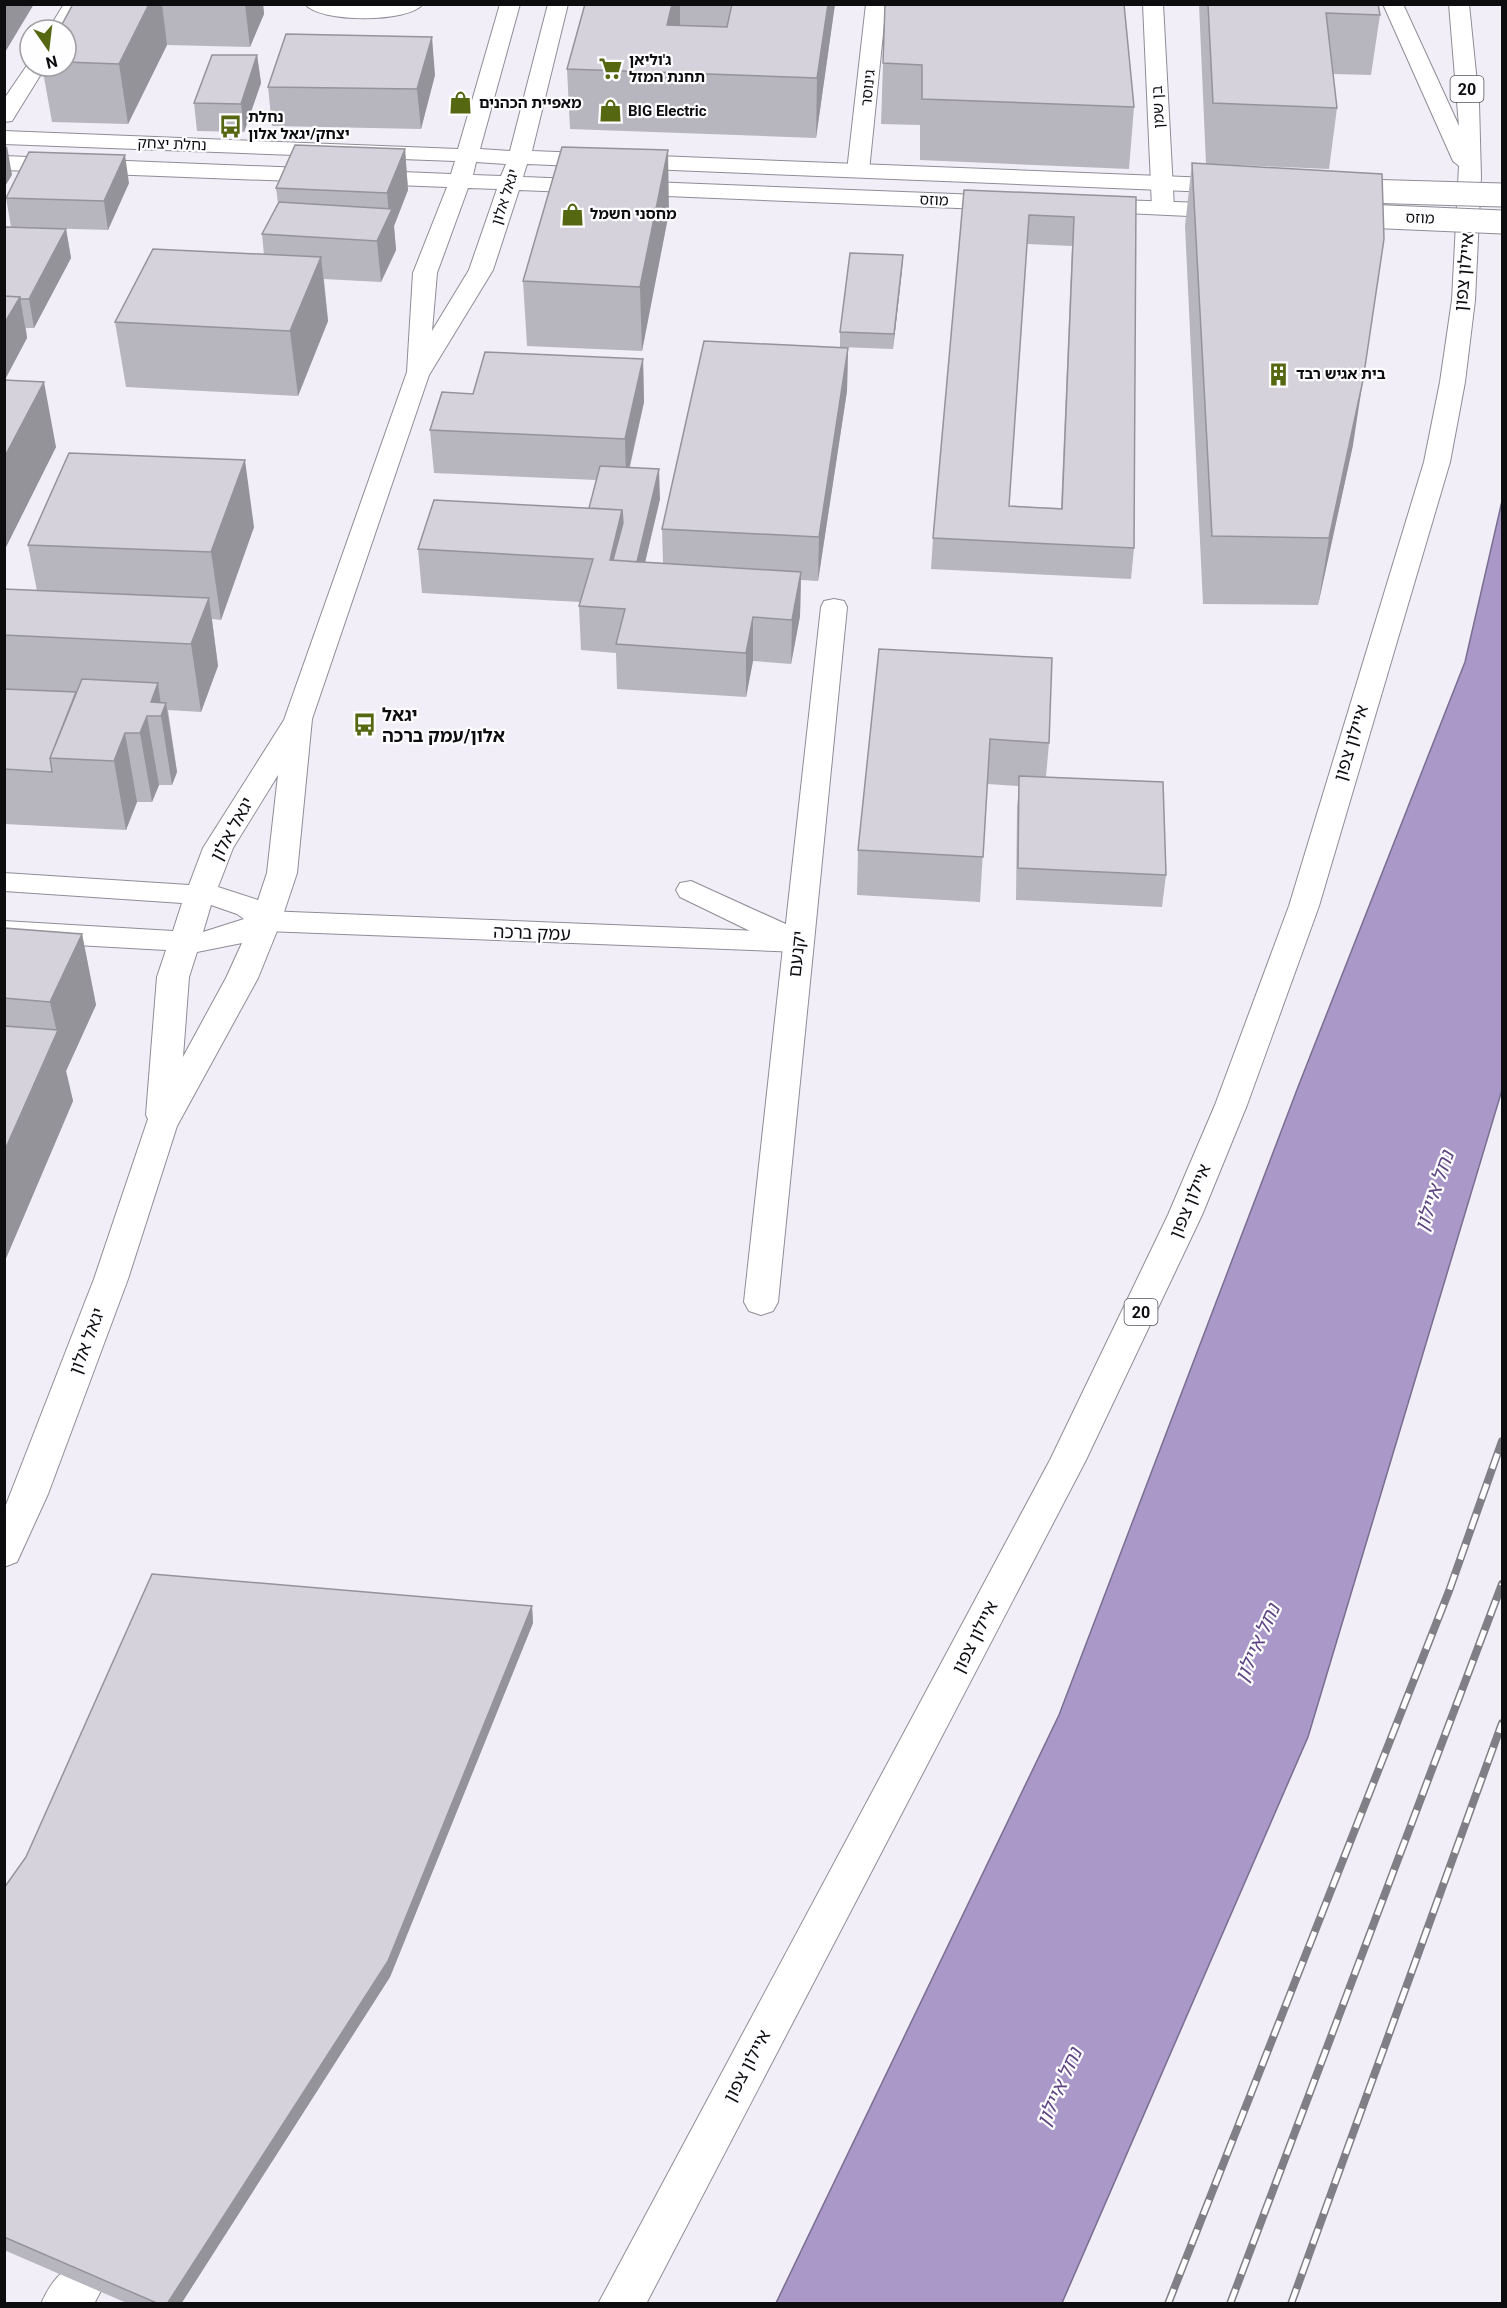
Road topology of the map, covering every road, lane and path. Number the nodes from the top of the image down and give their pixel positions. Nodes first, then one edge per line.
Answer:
1 (74, 4) edge
2 (315, 4) edge
3 (413, 4) edge
4 (510, 4) edge
5 (558, 4) edge
6 (876, 4) edge
7 (1153, 4) edge
8 (1393, 4) edge
9 (1460, 4) edge
10 (65, 18) edge
11 (28, 78) edge
12 (4, 116) edge
13 (4, 137) edge
14 (466, 155) junction
15 (518, 158) junction
16 (4, 163) edge
17 (858, 171) junction
18 (1470, 173) junction
19 (460, 181) junction
20 (509, 183) junction
21 (1161, 184) junction
22 (1256, 187) edge
23 (1339, 190) edge
24 (1503, 195) edge
25 (1033, 204) edge
26 (1069, 205) edge
27 (1163, 208) junction
28 (1258, 212) edge
29 (1341, 216) edge
30 (1503, 222) edge
31 (417, 375) junction
32 (834, 607) dead end
33 (298, 718) junction
34 (4, 882) edge
35 (691, 890) dead end
36 (201, 894) junction
37 (266, 921) junction
38 (4, 931) edge
39 (185, 942) junction
40 (799, 942) junction
41 (161, 1126) junction
42 (760, 1302) dead end
43 (4, 1552) edge
44 (621, 2304) edge

1 - 10 main road
2 - 3 main road
4 - 14 main road, יגאל אלון
5 - 15 main road, יגאל אלון
6 - 17 main road, גינוסר
7 - 21 main road, בן שמן
8 - 18 main road
9 - 18 main road, איילון צפון / 20
11 - 12 main road
13 - 14 main road, נחלת יצחק
14 - 15 main road, נחלת יצחק
14 - 19 main road, יגאל אלון
15 - 17 main road, מוזס
15 - 20 main road, יגאל אלון
16 - 19 main road, נחלת יצחק
17 - 21 main road, מוזס
18 - 44 main road, איילון צפון / 20
19 - 20 main road, נחלת יצחק
19 - 31 main road, יגאל אלון
20 - 25 main road, מוזס
20 - 31 main road, יגאל אלון
21 - 22 main road, מוזס
21 - 27 main road, בן שמן
23 - 24 main road, מוזס, bridge
26 - 27 main road
27 - 28 main road
29 - 30 main road, מוזס, bridge
31 - 33 main road, יגאל אלון
32 - 40 main road, יקנעם
33 - 36 main road, יגאל אלון
33 - 37 main road, יגאל אלון
34 - 36 main road
35 - 40 main road
36 - 37 main road
36 - 39 main road, יגאל אלון
37 - 39 main road, עמק ברכה
37 - 40 main road, עמק ברכה
37 - 41 main road, יגאל אלון
38 - 39 main road, עמק ברכה
39 - 41 main road, יגאל אלון
40 - 42 main road, יקנעם
41 - 43 main road, יגאל אלון

